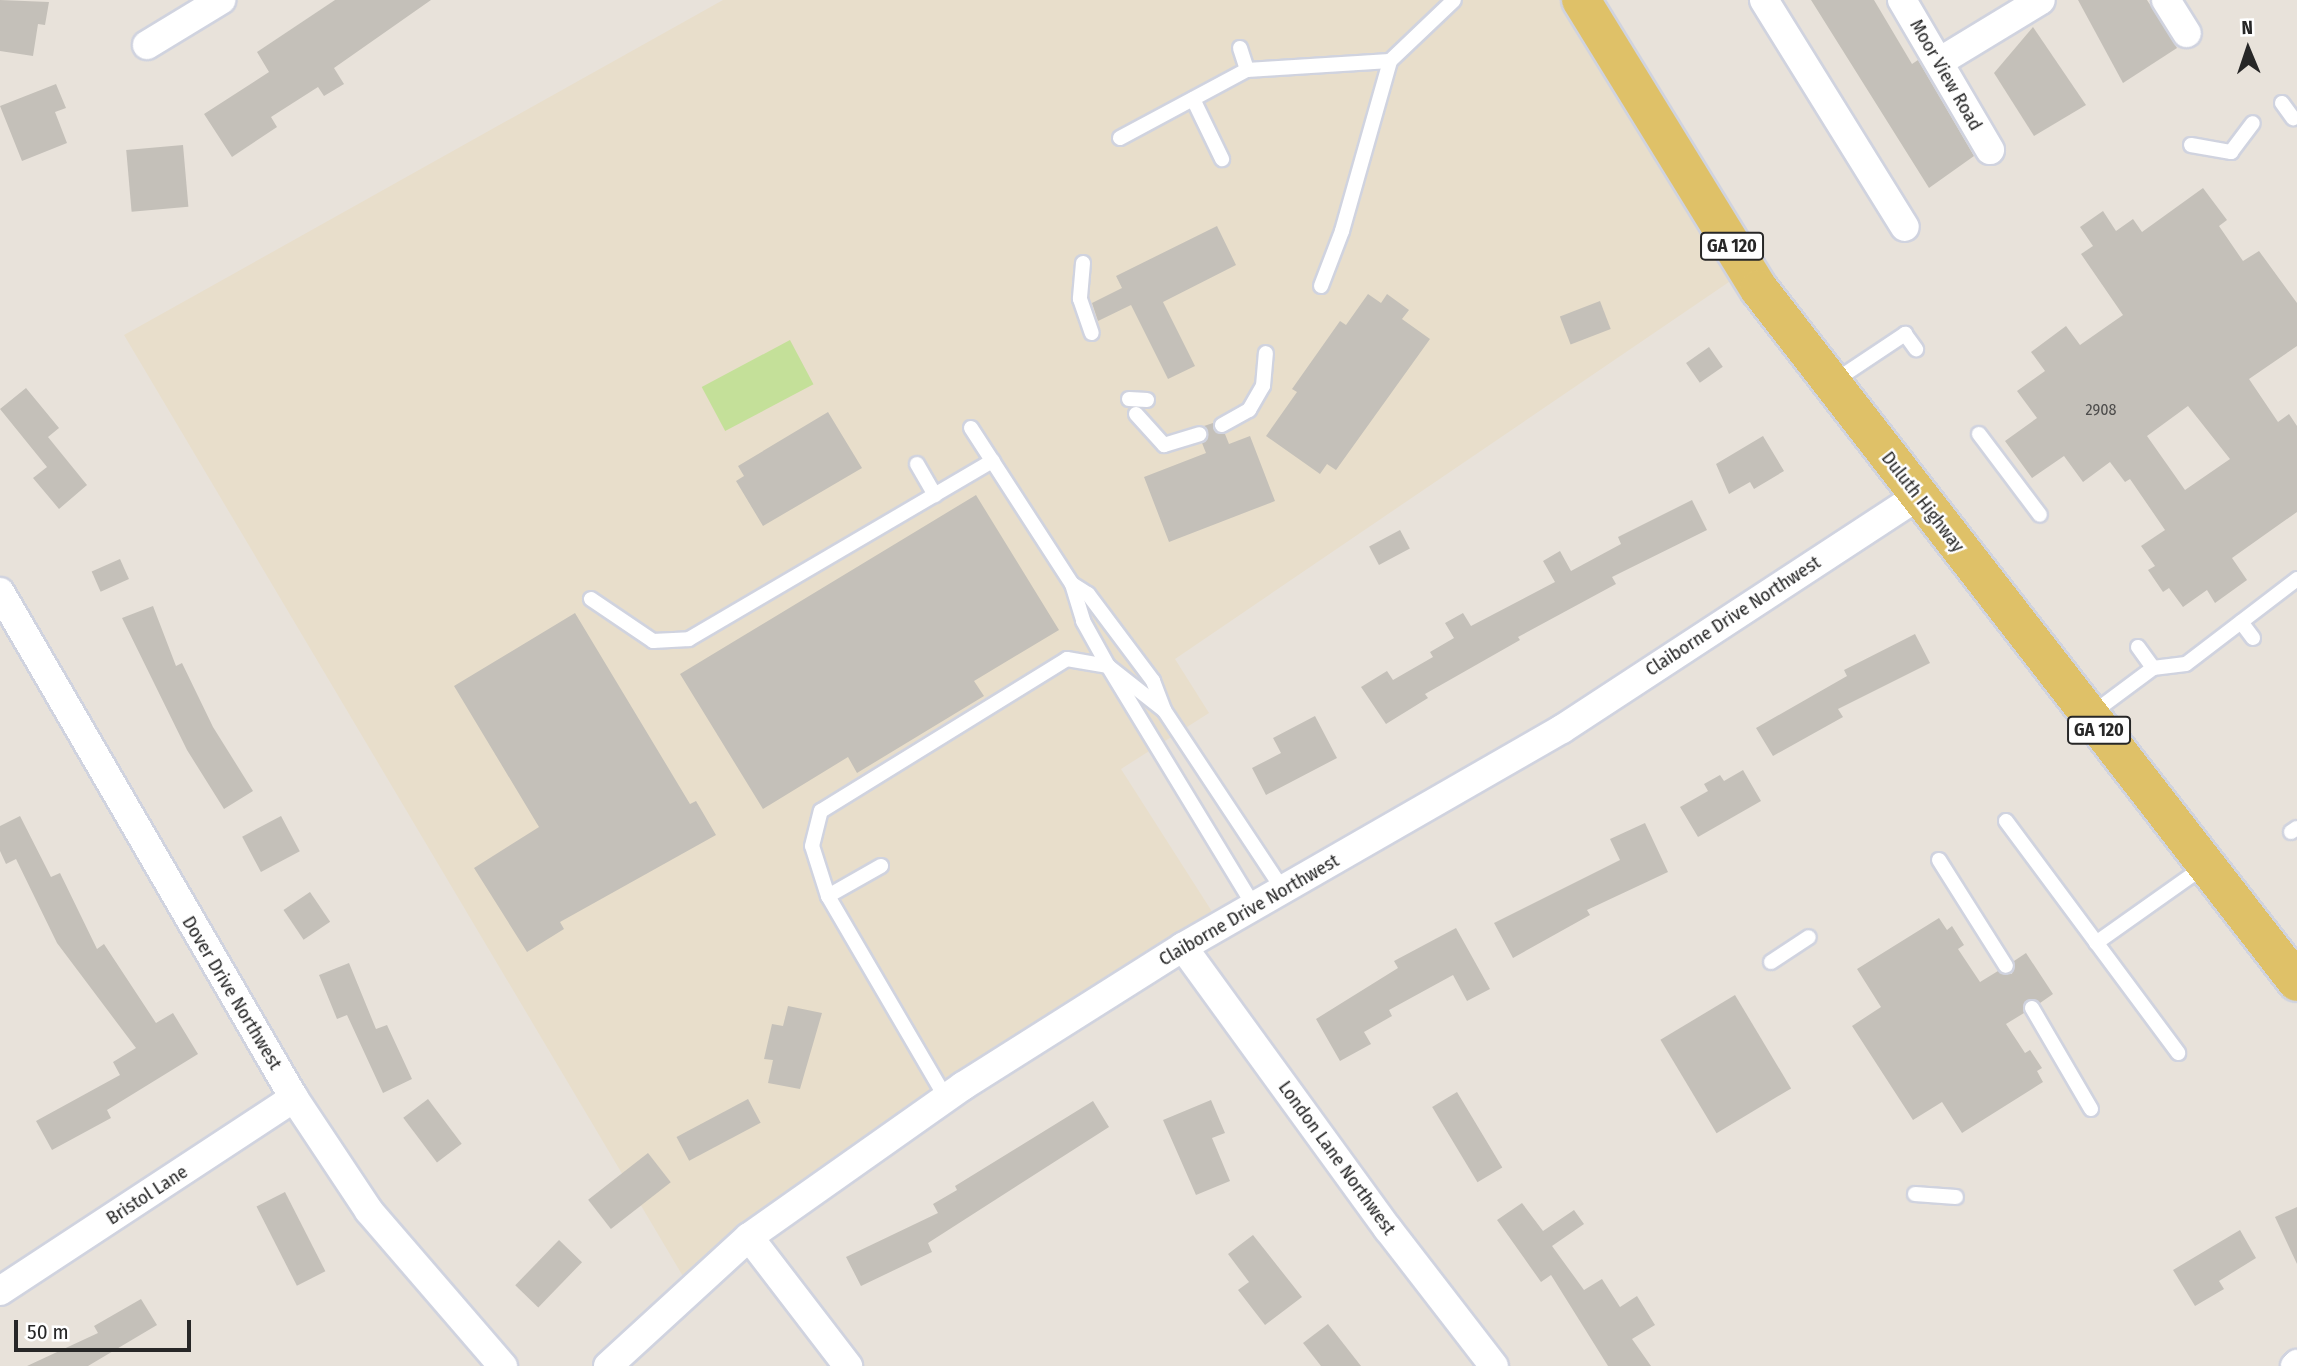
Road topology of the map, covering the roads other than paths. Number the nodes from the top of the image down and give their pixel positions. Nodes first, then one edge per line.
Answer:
1 (221, 0) edge
2 (1454, 0) edge
3 (1581, 0) edge
4 (1764, 0) edge
5 (1902, 0) edge
6 (2166, 0) edge
7 (2039, 1) edge
8 (2187, 33) dead end
9 (147, 45) dead end
10 (1240, 48) dead end
11 (1390, 61) junction
12 (1939, 62) junction
13 (1247, 70) junction
14 (1193, 99) junction
15 (2281, 103) dead end
16 (2293, 118) dead end
17 (2253, 124) dead end
18 (1126, 134) dead end
19 (2191, 145) dead end
20 (1990, 150) dead end
21 (1222, 159) dead end
22 (1905, 227) dead end
23 (1083, 263) dead end
24 (1321, 286) dead end
25 (1092, 333) dead end
26 (1916, 349) dead end
27 (1266, 353) dead end
28 (1829, 384) junction
29 (1129, 400) dead end
30 (1147, 400) dead end
31 (1136, 414) dead end
32 (1222, 425) dead end
33 (971, 428) dead end
34 (1199, 434) dead end
35 (1979, 434) dead end
36 (993, 461) junction
37 (917, 464) dead end
38 (935, 495) junction
39 (1919, 495) junction
40 (2040, 515) dead end
41 (2297, 579) edge
42 (1072, 584) junction
43 (0, 592) edge
44 (591, 598) dead end
45 (2241, 622) junction
46 (2253, 638) dead end
47 (2138, 647) dead end
48 (1108, 666) junction
49 (2153, 668) junction
50 (1164, 710) junction
51 (2088, 716) junction
52 (2006, 821) dead end
53 (1939, 860) dead end
54 (2207, 865) junction
55 (881, 866) dead end
56 (1283, 890) junction
57 (828, 896) junction
58 (1254, 906) junction
59 (1809, 937) dead end
60 (2096, 943) junction
61 (1183, 947) junction
62 (1771, 962) dead end
63 (2006, 966) dead end
64 (2297, 982) edge
65 (2032, 1008) dead end
66 (2178, 1053) dead end
67 (294, 1098) junction
68 (946, 1098) junction
69 (2091, 1109) dead end
70 (1915, 1194) dead end
71 (1956, 1197) dead end
72 (749, 1237) junction
73 (0, 1292) edge
74 (503, 1366) edge
75 (608, 1366) edge
76 (848, 1366) edge
77 (1494, 1366) edge

1 - 9 street
2 - 11 lane
3 - 28 main road, Duluth Highway / GA 120
4 - 22 street
5 - 12 street, Moor View Road
6 - 8 street
7 - 12 street
10 - 13 lane
11 - 13 lane
11 - 24 lane
12 - 20 street, Moor View Road
13 - 14 lane
14 - 18 lane
14 - 21 lane
15 - 16 lane
17 - 19 lane
23 - 25 lane
26 - 28 lane
27 - 32 lane
28 - 39 main road, Duluth Highway / GA 120
29 - 30 lane
31 - 34 lane
33 - 36 lane
35 - 40 lane
36 - 38 lane
36 - 42 lane
37 - 38 lane
38 - 44 lane
39 - 51 main road, Duluth Highway / GA 120
39 - 56 street, Claiborne Drive Northwest
41 - 45 lane
42 - 48 lane
42 - 50 lane
43 - 67 street, Dover Drive Northwest
45 - 46 lane
45 - 49 lane
47 - 49 lane
48 - 50 lane
48 - 57 lane
48 - 58 lane
49 - 51 lane
50 - 56 lane
51 - 54 main road, Duluth Highway / GA 120
52 - 60 lane
53 - 63 lane
54 - 60 lane
54 - 64 main road, Duluth Highway / GA 120
55 - 57 lane
56 - 58 street, Claiborne Drive Northwest
57 - 68 lane
58 - 61 street, Claiborne Drive Northwest
59 - 62 lane
60 - 66 lane
61 - 68 street, Claiborne Drive Northwest
61 - 77 street, London Lane Northwest
65 - 69 lane
67 - 73 street, Bristol Lane
67 - 74 street, Dover Drive Northwest
68 - 72 street, Claiborne Drive Northwest
70 - 71 lane
72 - 75 street, Claiborne Drive Northwest
72 - 76 street

